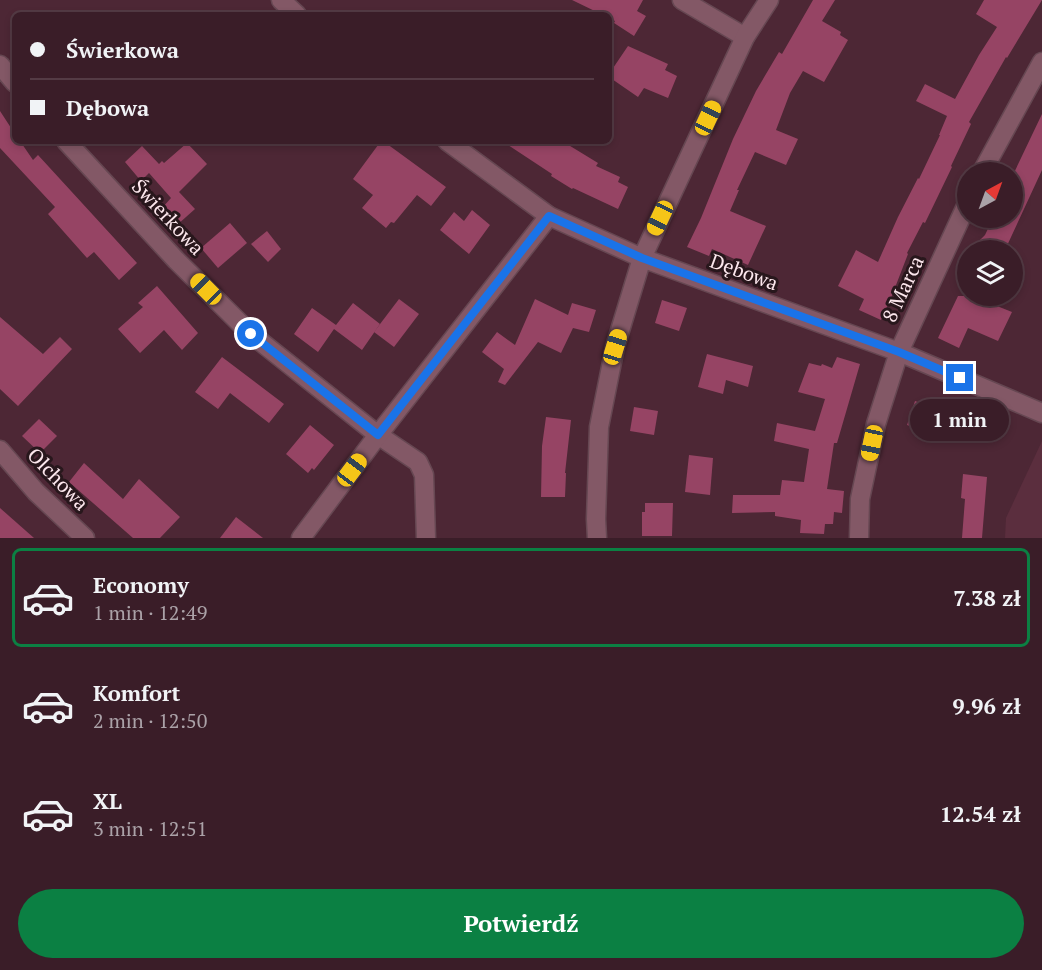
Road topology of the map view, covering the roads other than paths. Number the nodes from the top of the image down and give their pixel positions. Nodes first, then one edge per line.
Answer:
1 (281, 0) edge
2 (682, 0) edge
3 (769, 0) edge
4 (294, 12) edge
5 (745, 37) junction
6 (1042, 63) edge
7 (0, 65) edge
8 (12, 79) edge
9 (69, 144) edge
10 (451, 144) edge
11 (988, 162) edge
12 (549, 216) junction
13 (957, 226) edge
14 (642, 258) junction
15 (899, 352) junction
16 (1042, 413) edge
17 (378, 435) junction
18 (0, 450) edge
19 (85, 538) edge
20 (301, 538) edge
21 (426, 538) edge
22 (597, 538) edge
23 (859, 538) edge

1 - 4 street
2 - 5 street
3 - 5 street
5 - 14 street
6 - 11 street
7 - 8 street
9 - 17 street, Świerkowa
10 - 12 street, Dębowa
12 - 14 street, Dębowa
12 - 17 street
13 - 15 street, 8 Marca
14 - 15 street, Dębowa
14 - 22 street
15 - 16 street, Dębowa
15 - 23 street, 8 Marca
17 - 20 street
17 - 21 street, Świerkowa
18 - 19 street, Olchowa

